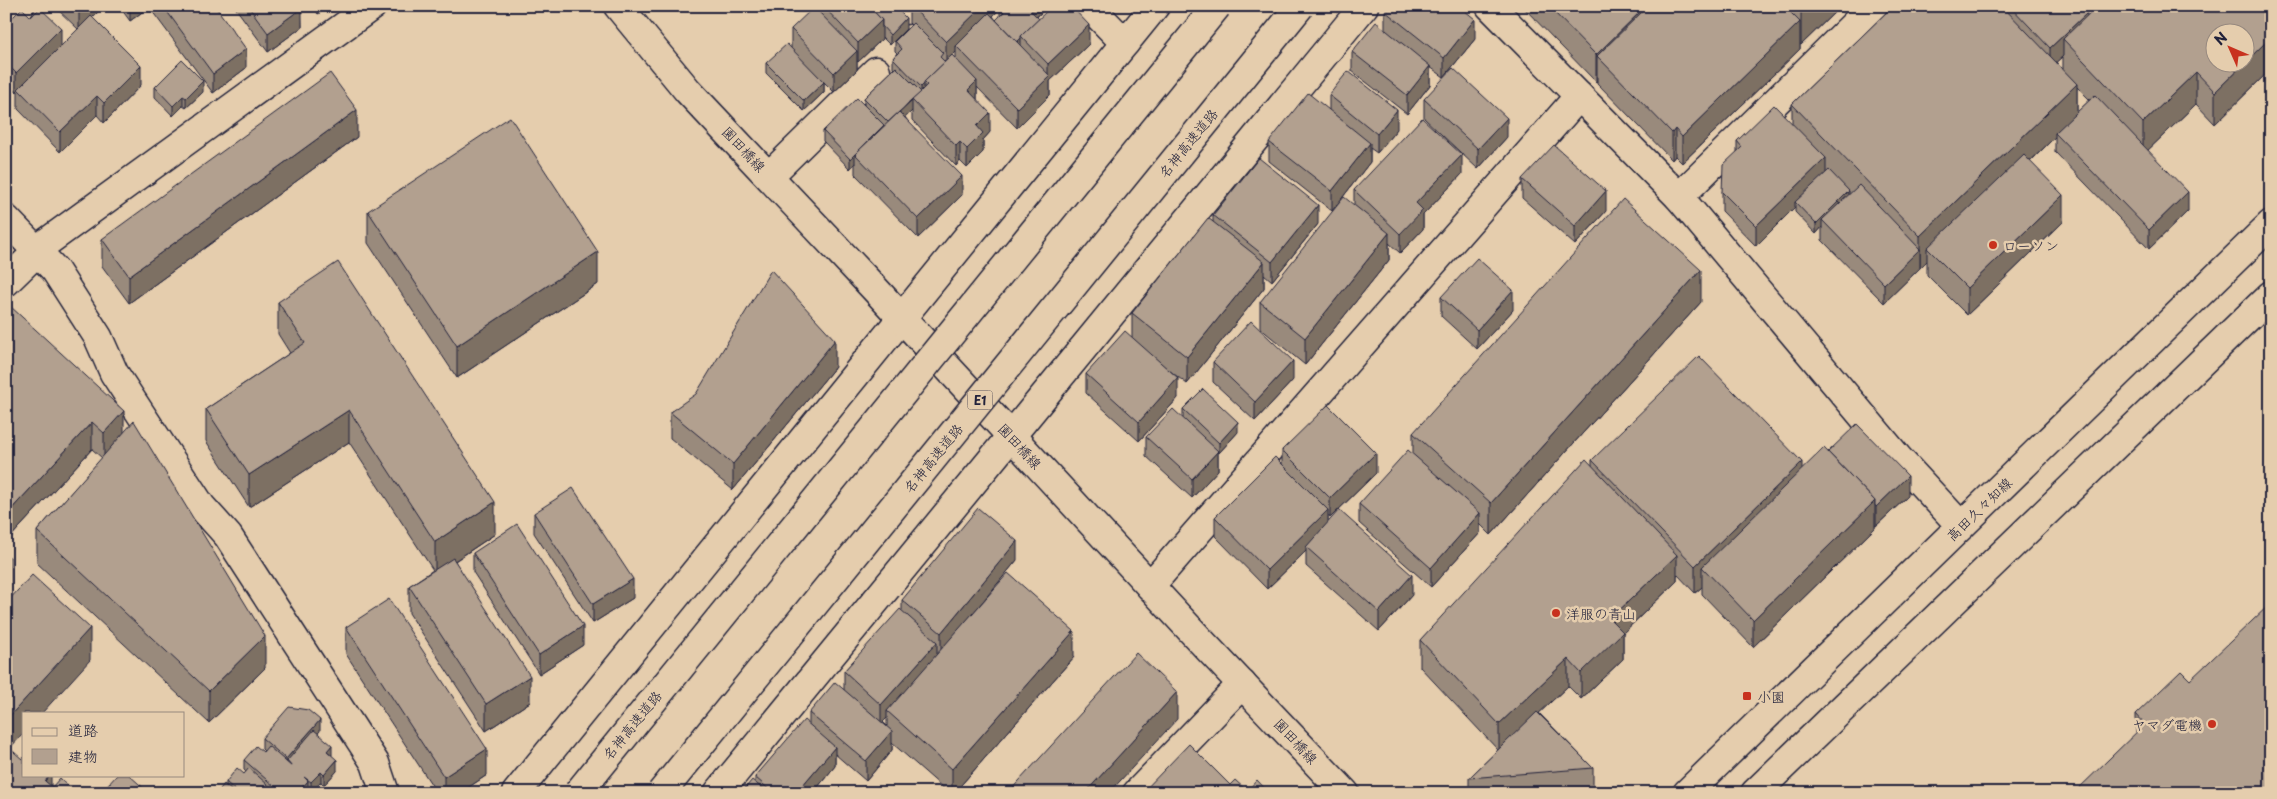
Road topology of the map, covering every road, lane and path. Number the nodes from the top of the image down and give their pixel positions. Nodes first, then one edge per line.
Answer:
1 (20, 6) edge
2 (372, 6) edge
3 (618, 6) edge
4 (1089, 6) edge
5 (1155, 6) edge
6 (1217, 6) edge
7 (1300, 6) edge
8 (1364, 6) edge
9 (1490, 6) edge
10 (1873, 6) edge
11 (6, 20) edge
12 (1125, 43) junction
13 (876, 71) dead end
14 (1579, 96) junction
15 (769, 176) junction
16 (1679, 197) junction
17 (6, 219) edge
18 (2271, 224) edge
19 (37, 250) junction
20 (6, 282) edge
21 (2271, 295) edge
22 (901, 317) junction
23 (1011, 436) junction
24 (1961, 526) junction
25 (1150, 586) junction
26 (1242, 684) junction
27 (385, 793) edge
28 (516, 793) edge
29 (578, 793) edge
30 (660, 793) edge
31 (718, 793) edge
32 (1136, 793) edge
33 (1345, 793) edge
34 (1686, 793) edge
35 (1755, 793) edge

1 - 11 main road
2 - 19 main road
3 - 15 main road, 園田橋線
4 - 12 main road
5 - 12 main road
6 - 29 main road, 名神高速道路, bridge
7 - 30 main road, 名神高速道路 / E1, bridge
8 - 23 main road
9 - 14 main road
10 - 16 main road
12 - 22 main road
13 - 15 main road
14 - 16 main road
14 - 25 main road
15 - 22 main road, 園田橋線
16 - 24 main road
17 - 19 main road
18 - 24 main road, 高田久々知線
19 - 20 main road
19 - 27 main road
21 - 35 main road
22 - 23 main road, 園田橋線
22 - 28 main road
23 - 25 main road, 園田橋線
23 - 31 main road
24 - 34 main road, 高田久々知線
25 - 26 main road, 園田橋線
26 - 32 main road
26 - 33 main road, 園田橋線

